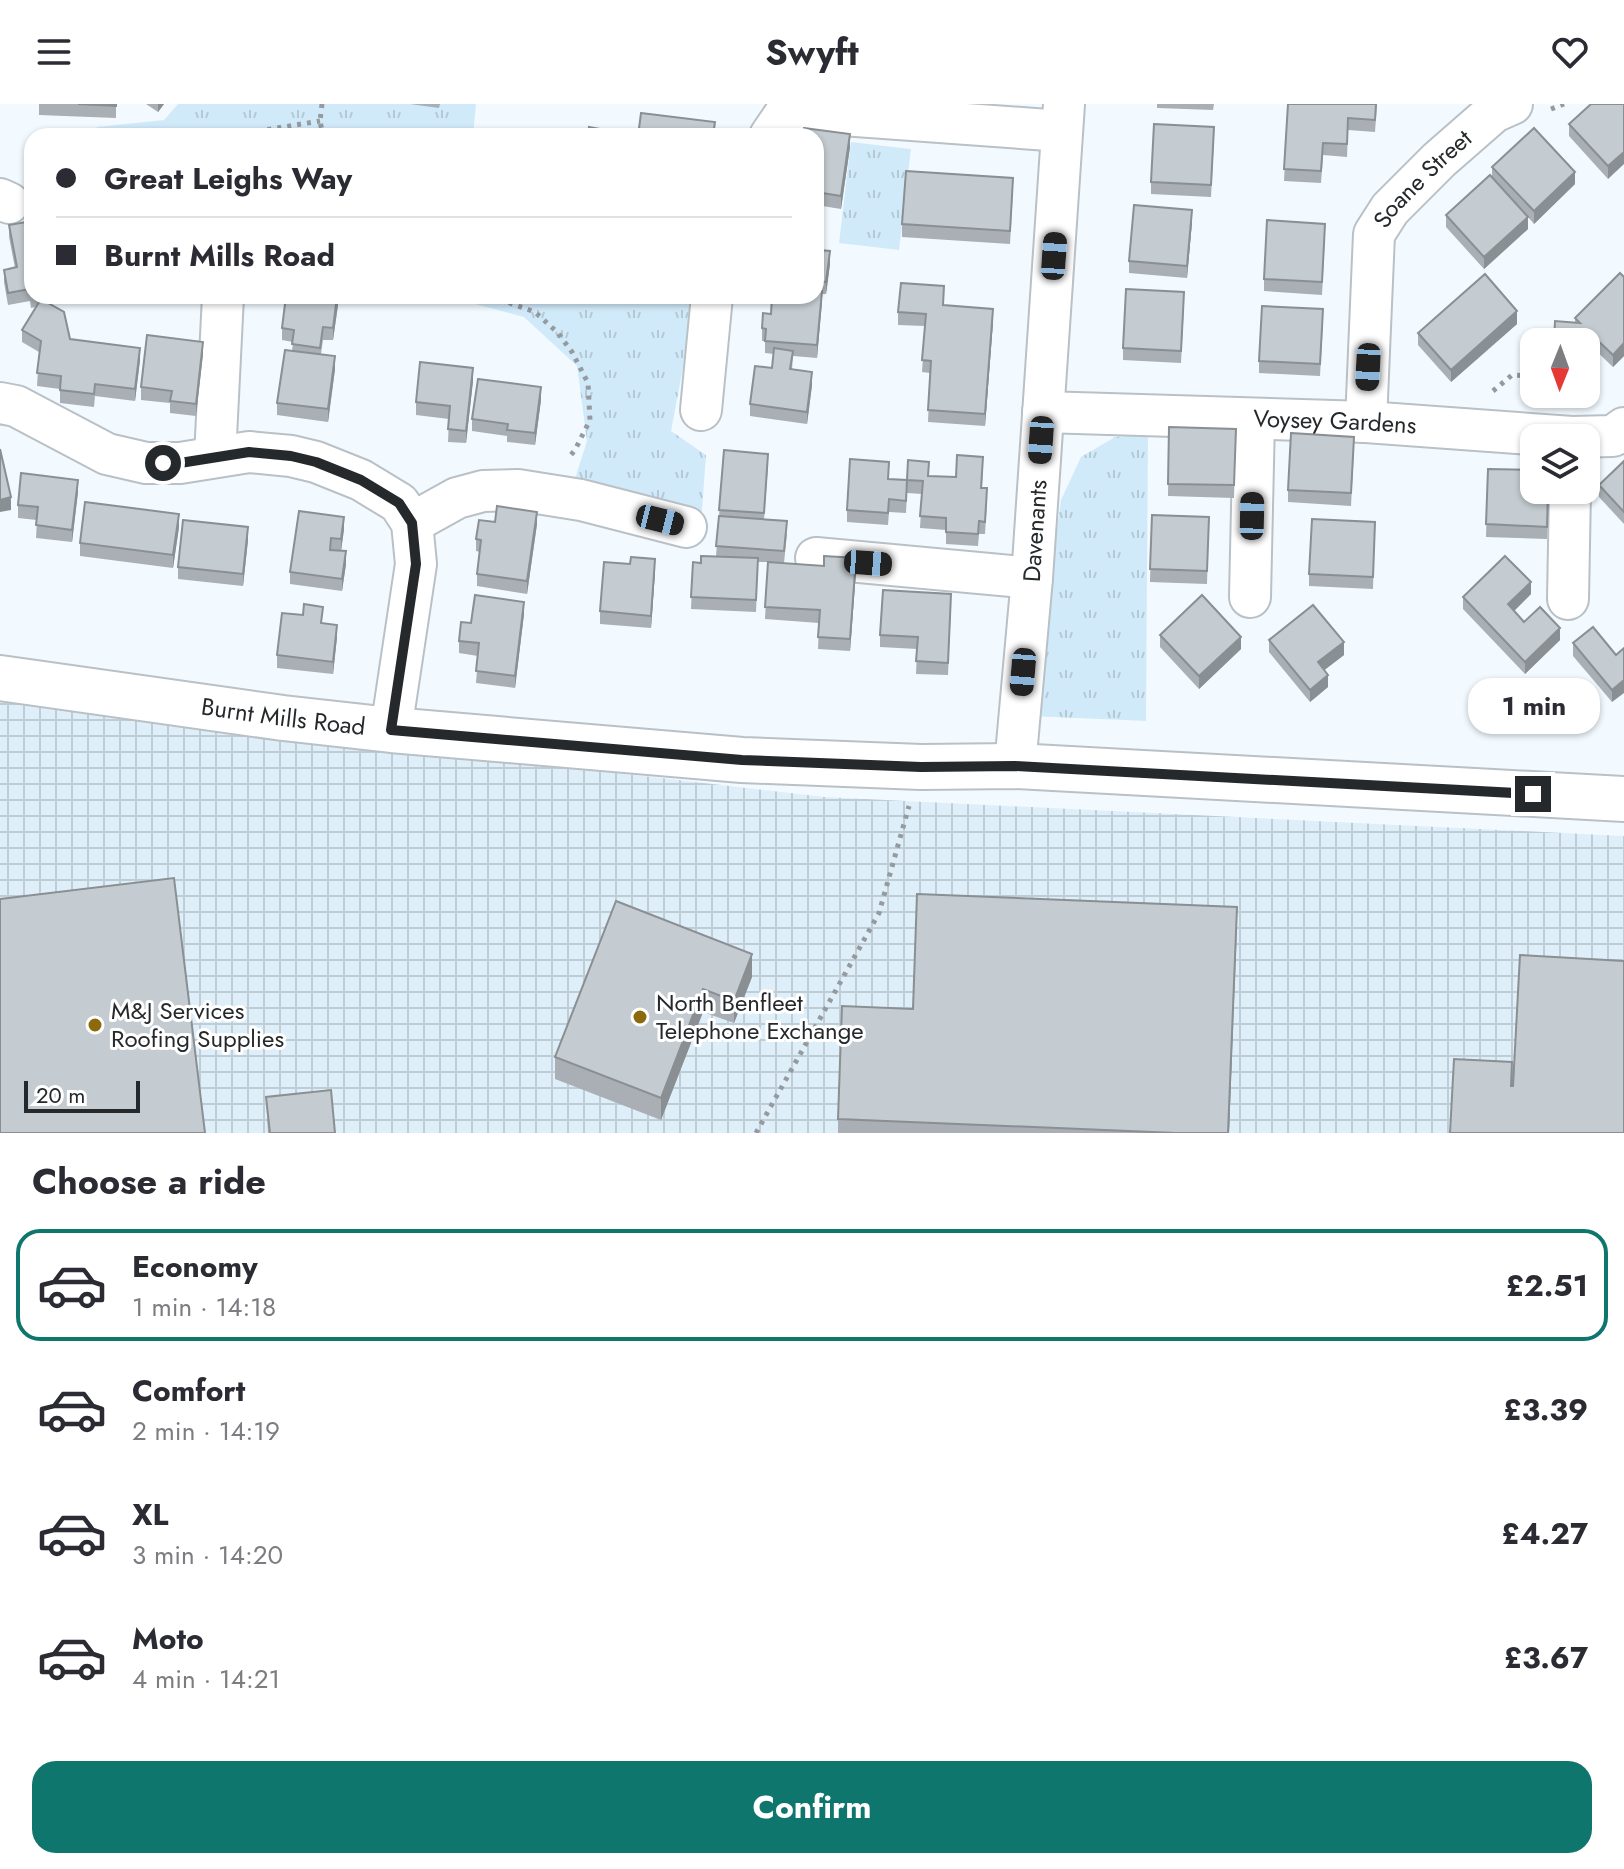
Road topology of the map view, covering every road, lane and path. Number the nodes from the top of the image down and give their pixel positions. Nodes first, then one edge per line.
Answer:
1 (322, 104) edge
2 (1564, 104) edge
3 (1529, 107) edge
4 (779, 117) edge
5 (1063, 117) edge
6 (320, 121) junction
7 (277, 128) edge
8 (321, 128) edge
9 (223, 304) edge
10 (512, 304) edge
11 (711, 304) edge
12 (1520, 375) edge
13 (1489, 394) dead end
14 (0, 403) edge
15 (701, 410) dead end
16 (1043, 412) junction
17 (1254, 419) junction
18 (1366, 422) junction
19 (1624, 428) edge
20 (1520, 434) edge
21 (1600, 437) edge
22 (215, 457) junction
23 (567, 459) dead end
24 (1570, 504) edge
25 (412, 523) junction
26 (686, 527) dead end
27 (816, 558) dead end
28 (1032, 578) junction
29 (1250, 597) dead end
30 (1568, 599) dead end
31 (0, 678) edge
32 (391, 730) junction
33 (1015, 766) junction
34 (921, 767) junction
35 (1624, 799) edge
36 (756, 1133) edge

1 - 6 path
2 - 3 path
3 - 18 street, Soane Street
4 - 5 street
5 - 16 street, Davenants
6 - 7 path
6 - 8 path
9 - 22 street
10 - 23 path
11 - 15 street
12 - 13 path
14 - 22 street
16 - 17 street, Voysey Gardens
16 - 28 street, Davenants
17 - 18 street, Voysey Gardens
17 - 29 street
18 - 20 street, Voysey Gardens
19 - 21 street, Voysey Gardens
22 - 25 street
24 - 30 street
25 - 26 street
25 - 32 street
27 - 28 street
28 - 33 street, Davenants
31 - 32 street, Burnt Mills Road
32 - 34 street, Burnt Mills Road
33 - 34 street, Burnt Mills Road
33 - 35 street, Burnt Mills Road
34 - 36 path

